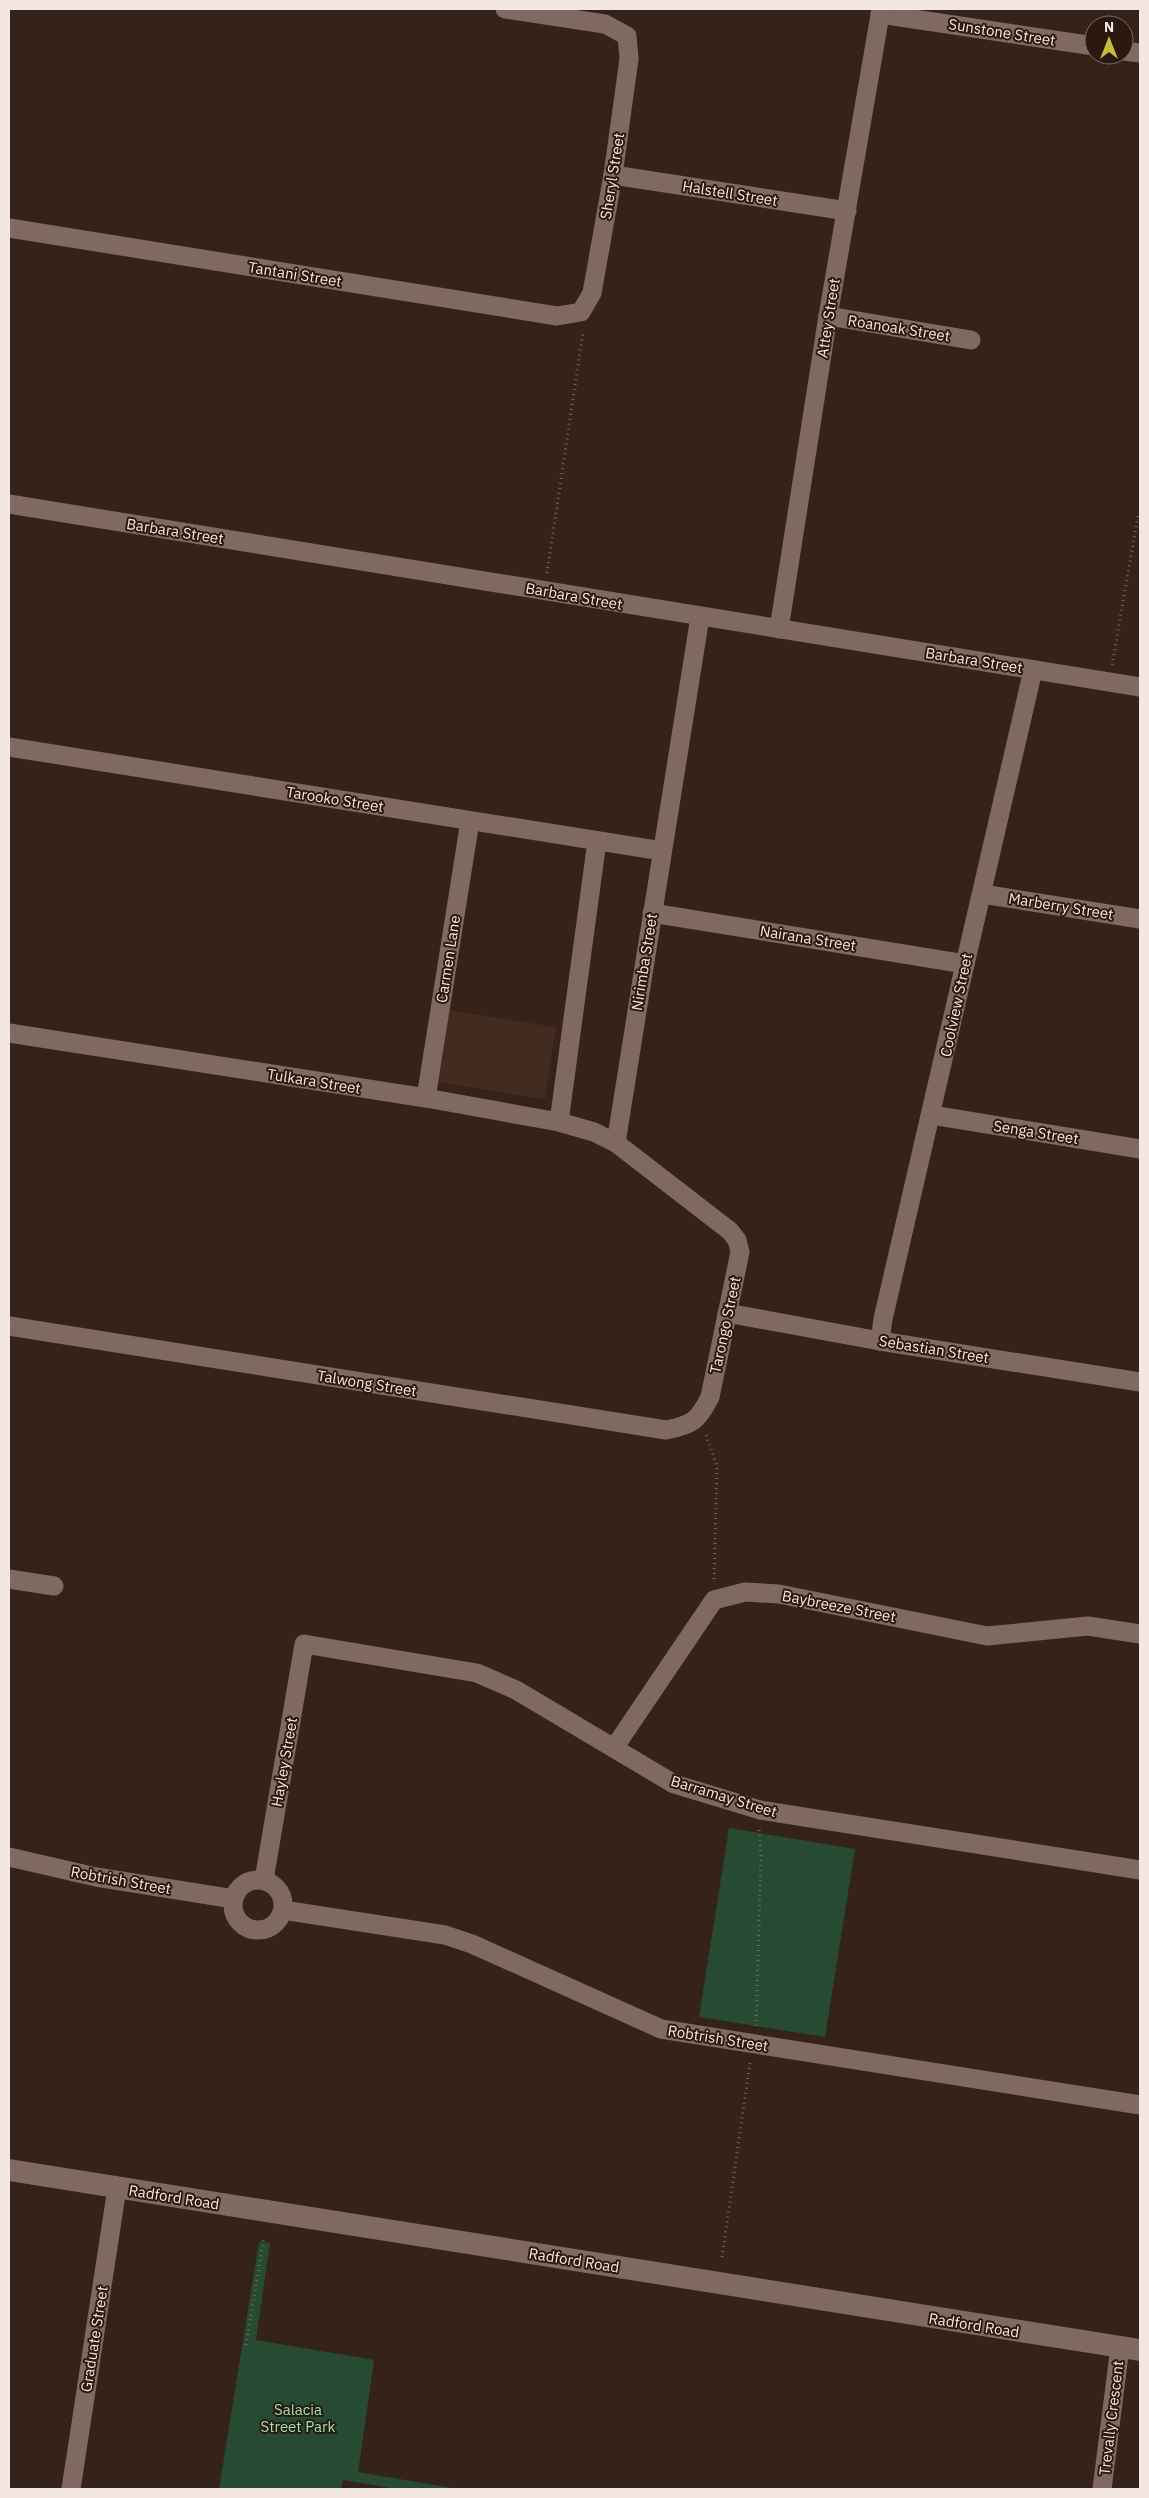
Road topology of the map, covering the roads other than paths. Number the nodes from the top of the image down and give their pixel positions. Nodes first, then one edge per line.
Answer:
1 (505, 9) edge
2 (881, 11) edge
3 (1084, 44) edge
4 (613, 174) junction
5 (847, 211) junction
6 (9, 228) edge
7 (581, 312) joint
8 (828, 316) junction
9 (970, 340) dead end
10 (9, 504) edge
11 (700, 617) junction
12 (779, 629) junction
13 (1033, 670) junction
14 (1140, 687) edge
15 (9, 747) edge
16 (470, 821) junction
17 (598, 841) junction
18 (662, 852) junction
19 (982, 894) junction
20 (652, 913) junction
21 (1140, 918) edge
22 (965, 964) junction
23 (9, 1033) edge
24 (426, 1098) junction
25 (932, 1115) junction
26 (559, 1122) junction
27 (616, 1143) junction
28 (1140, 1149) edge
29 (727, 1313) junction
30 (9, 1326) edge
31 (880, 1341) junction
32 (1140, 1382) edge
33 (700, 1417) joint
34 (9, 1579) edge
35 (54, 1586) dead end
36 (1140, 1634) edge
37 (304, 1644) joint
38 (614, 1748) junction
39 (9, 1857) edge
40 (1140, 1870) edge
41 (264, 1880) junction
42 (234, 1899) junction
43 (283, 1910) junction
44 (1140, 2105) edge
45 (9, 2170) edge
46 (117, 2188) junction
47 (1130, 2348) edge
48 (71, 2489) edge
49 (1102, 2489) edge

1 - 4 street, Sheryl Street
2 - 3 street, Sunstone Street
2 - 5 street, Attey Street
4 - 5 street, Halstell Street
4 - 7 street, Sheryl Street
5 - 8 street, Attey Street
6 - 7 street, Tantani Street
8 - 9 street, Roanoak Street
8 - 12 street, Attey Street
10 - 11 street, Barbara Street
11 - 12 street, Barbara Street
11 - 18 street, Nirimba Street
12 - 13 street, Barbara Street
13 - 14 street, Barbara Street
13 - 19 street, Coolview Street
15 - 16 street, Tarooko Street
16 - 17 street, Tarooko Street
16 - 24 street, Carmen Lane
17 - 18 street, Tarooko Street
17 - 26 street
18 - 20 street, Nirimba Street
19 - 21 street, Marberry Street
19 - 22 street, Coolview Street
20 - 22 street, Nairana Street
20 - 27 street, Nirimba Street
22 - 25 street, Coolview Street
23 - 24 street, Tulkara Street
24 - 26 street, Tulkara Street
25 - 28 street, Senga Street
25 - 31 street, Coolview Street
26 - 27 street, Tulkara Street
27 - 29 street, Tarongo Street
29 - 31 street, Sebastian Street
29 - 33 street, Tarongo Street
30 - 33 street, Talwong Street
31 - 32 street, Sebastian Street
34 - 35 street
36 - 38 street, Baybreeze Street
37 - 38 street, Barramay Street
37 - 41 street, Hayley Street
38 - 40 street, Barramay Street
39 - 42 street, Robtrish Street
41 - 42 street
41 - 43 street
42 - 43 street
43 - 44 street, Robtrish Street
45 - 46 street, Radford Road
46 - 47 street, Radford Road
46 - 48 street, Graduate Street
47 - 49 street, Trevally Crescent

